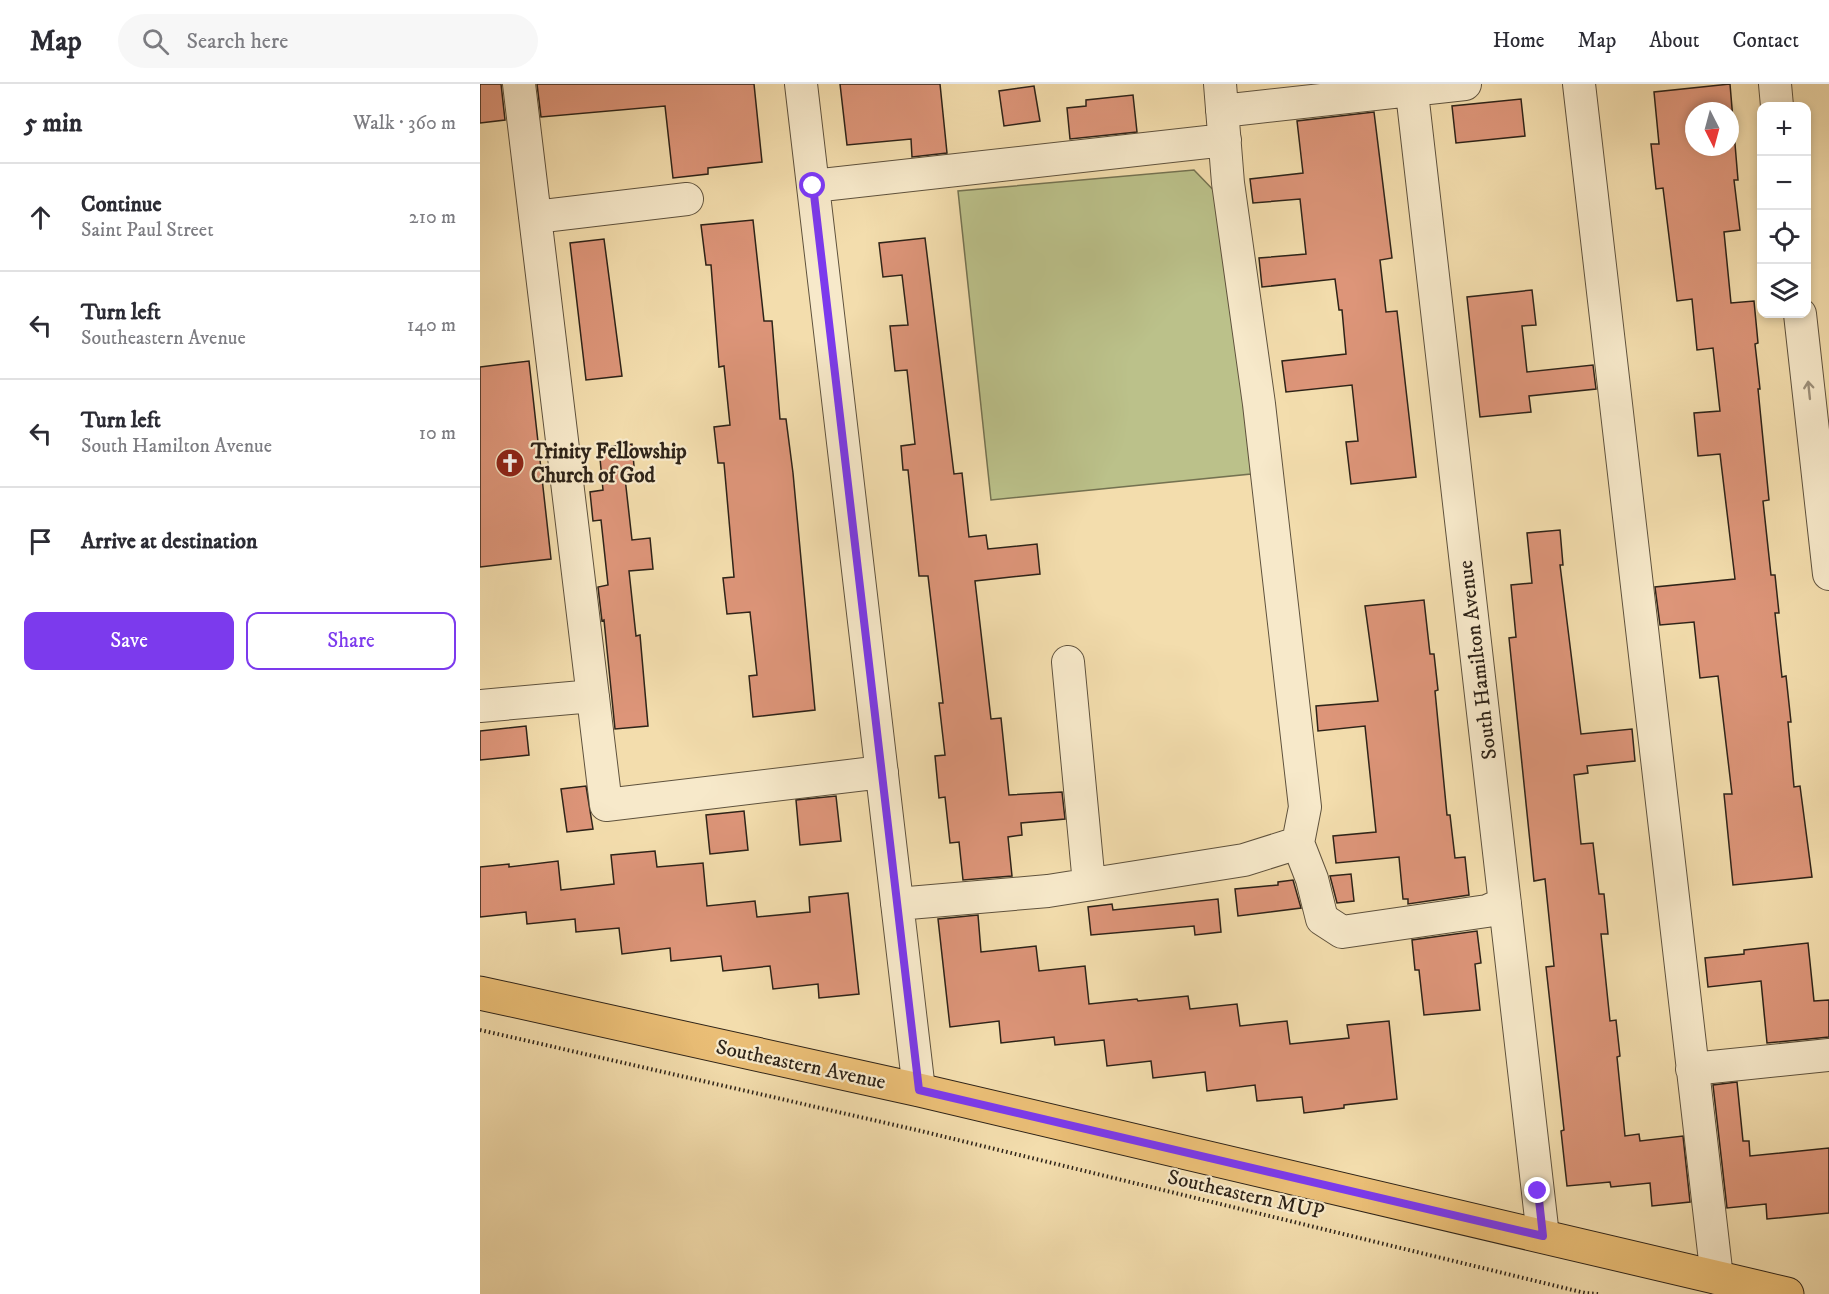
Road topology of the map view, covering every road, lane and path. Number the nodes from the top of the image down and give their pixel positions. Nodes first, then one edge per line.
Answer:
1 (519, 84) edge
2 (801, 84) edge
3 (1466, 84) edge
4 (1579, 84) edge
5 (1587, 84) edge
6 (1775, 84) edge
7 (1411, 87) edge
8 (1777, 102) edge
9 (1222, 112) edge
10 (813, 186) junction
11 (687, 199) dead end
12 (535, 217) junction
13 (1800, 318) edge
14 (1829, 574) edge
15 (1068, 662) dead end
16 (593, 696) junction
17 (480, 706) edge
18 (882, 772) junction
19 (1298, 843) junction
20 (1089, 884) junction
21 (1505, 903) junction
22 (897, 904) junction
23 (480, 993) edge
24 (480, 1030) edge
25 (1829, 1055) edge
26 (1692, 1070) junction
27 (919, 1090) junction
28 (1543, 1236) junction
29 (1717, 1278) junction
30 (1586, 1293) edge
31 (1598, 1294) edge
32 (1787, 1294) edge

1 - 12 street
2 - 10 street
3 - 7 street
4 - 5 street
4 - 26 street
6 - 8 street
7 - 9 street
7 - 21 street, South Hamilton Avenue
9 - 10 street
9 - 19 street
10 - 18 street
11 - 12 street
12 - 16 street
14 -> 13 street
15 - 20 street
16 - 17 street
16 - 18 street
18 - 22 street
19 - 20 street
19 - 21 street
20 - 22 street
21 - 28 street, South Hamilton Avenue
22 - 27 street
23 - 27 main road, Southeastern Avenue
24 - 30 path, Southeastern MUP
25 - 26 street
26 - 29 street
27 - 28 main road, Southeastern Avenue
28 - 29 main road, Southeastern Avenue
29 - 32 main road, Southeastern Avenue
30 - 31 path

